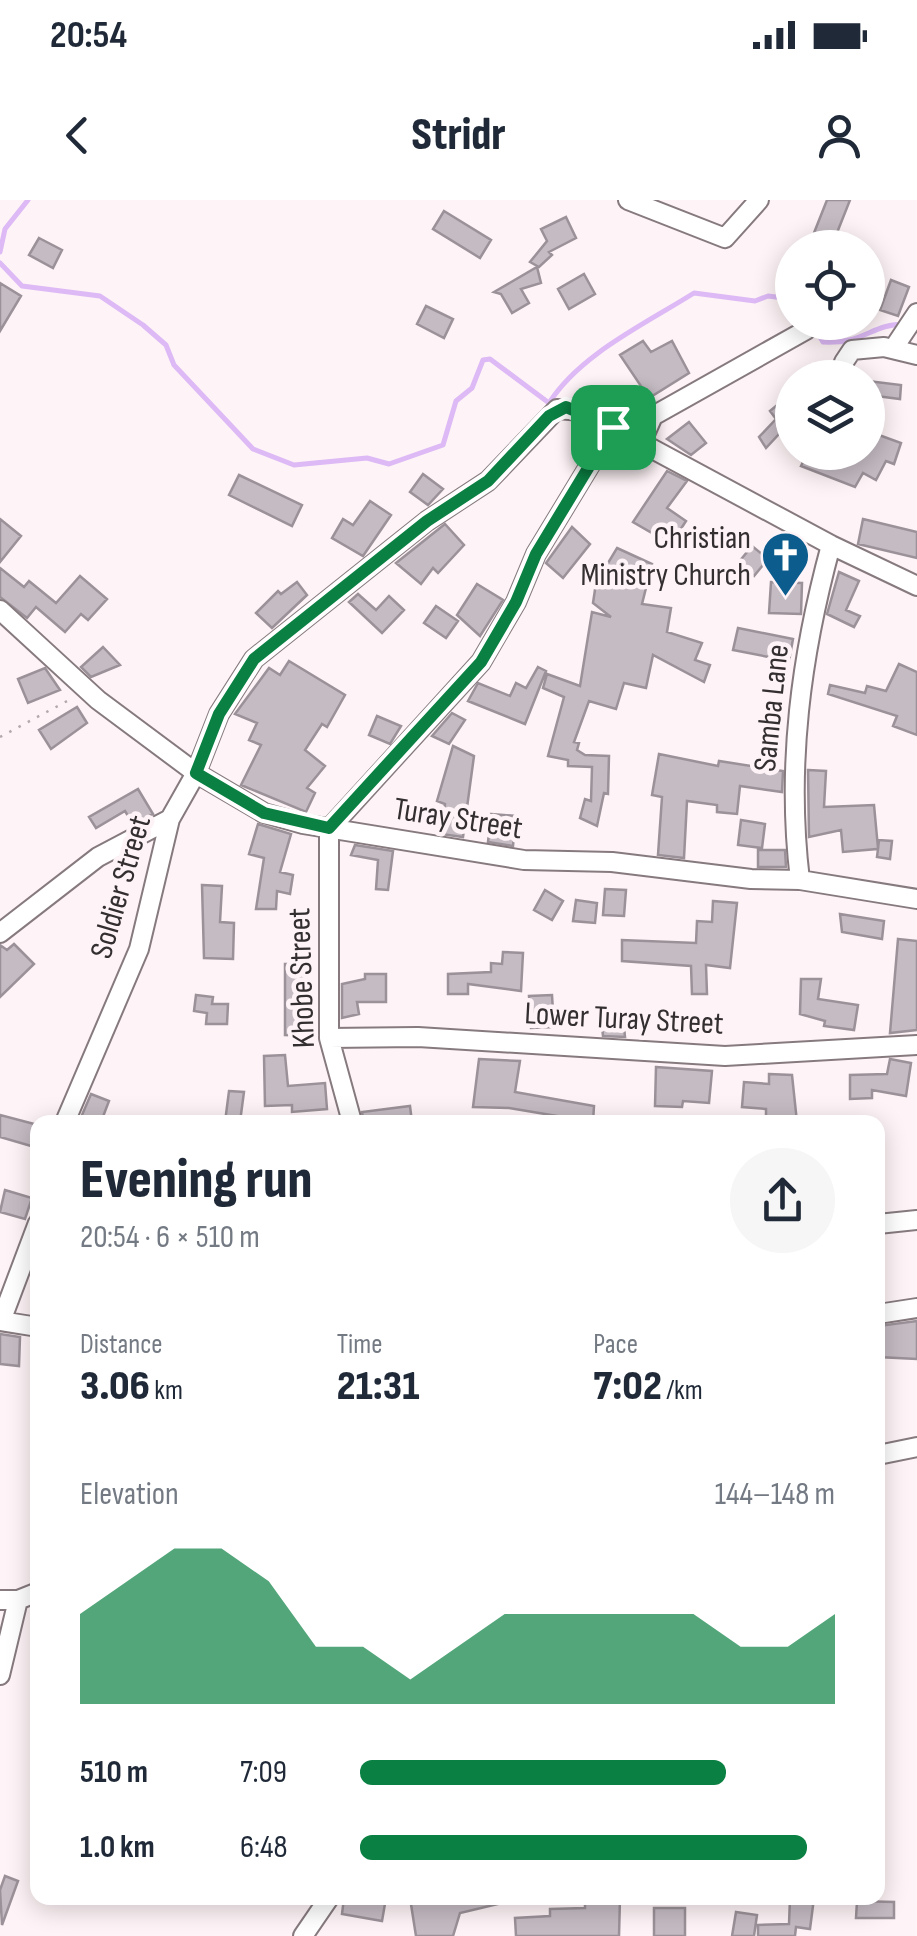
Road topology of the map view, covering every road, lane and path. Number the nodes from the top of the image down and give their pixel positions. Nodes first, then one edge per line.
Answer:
1 (628, 200) edge
2 (759, 200) edge
3 (917, 313) edge
4 (788, 340) edge
5 (894, 350) junction
6 (917, 356) edge
7 (845, 360) edge
8 (613, 427) junction
9 (642, 441) junction
10 (832, 545) junction
11 (917, 586) edge
12 (0, 610) edge
13 (88, 690) junction
14 (0, 737) edge
15 (196, 773) junction
16 (170, 819) junction
17 (329, 828) junction
18 (800, 880) junction
19 (917, 900) edge
20 (0, 934) edge
21 (329, 1038) junction
22 (917, 1045) edge
23 (69, 1115) edge
24 (350, 1115) edge
25 (917, 1220) edge
26 (885, 1223) edge
27 (30, 1244) edge
28 (917, 1308) edge
29 (885, 1313) edge
30 (0, 1321) edge
31 (30, 1326) edge
32 (917, 1447) edge
33 (885, 1454) edge
34 (9, 1600) edge
35 (0, 1675) edge
36 (324, 1905) edge
37 (303, 1936) edge

1 - 2 street
3 - 5 street
4 - 9 street
5 - 6 street
5 - 7 street
8 - 9 street
8 - 15 street, Soldier Street
8 - 17 street
9 - 10 street
10 - 11 street
10 - 18 street, Samba Lane
12 - 13 street, Turay Street
13 - 14 path
13 - 15 street, Turay Street
15 - 16 street, Soldier Street
15 - 17 street, Turay Street
16 - 20 street
16 - 23 street, Soldier Street
17 - 18 street, Turay Street
17 - 21 street, Khobe Street
18 - 19 street, Turay Street
21 - 22 street, Lower Turay Street
21 - 24 street, Khobe Street
25 - 26 street
27 - 30 street
28 - 29 street
30 - 31 street
32 - 33 street
34 - 35 street
36 - 37 street

